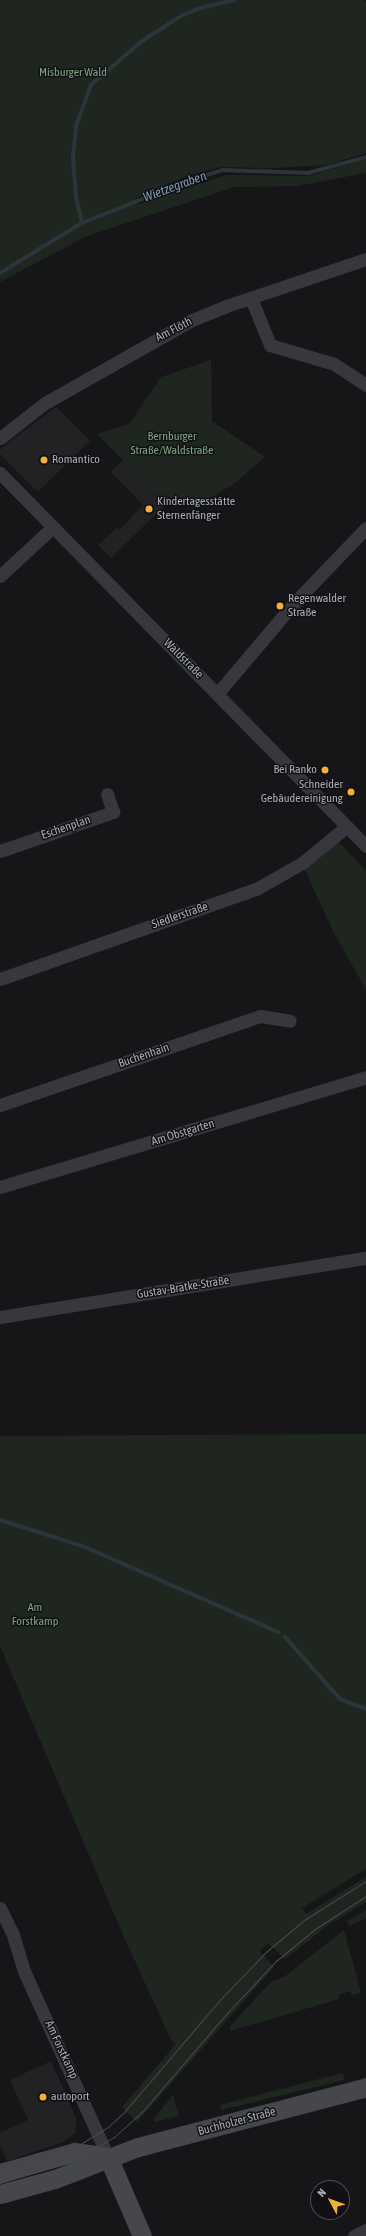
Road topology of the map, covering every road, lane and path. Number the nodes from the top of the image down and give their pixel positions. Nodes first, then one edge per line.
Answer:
1 (366, 259) edge
2 (251, 298) junction
3 (366, 385) edge
4 (0, 438) edge
5 (0, 473) edge
6 (53, 527) junction
7 (366, 528) edge
8 (0, 576) edge
9 (218, 694) junction
10 (107, 794) dead end
11 (346, 827) junction
12 (366, 846) edge
13 (0, 851) edge
14 (0, 978) edge
15 (290, 1021) dead end
16 (366, 1077) edge
17 (0, 1105) edge
18 (0, 1187) edge
19 (366, 1258) edge
20 (0, 1317) edge
21 (0, 1908) edge
22 (366, 2087) edge
23 (108, 2157) junction
24 (0, 2173) edge
25 (0, 2194) edge
26 (366, 2230) edge
27 (142, 2236) edge
28 (354, 2236) edge

1 - 2 street, Am Flöth
2 - 3 street
2 - 4 street, Am Flöth
5 - 6 street, Waldstraße
6 - 8 street
6 - 9 street, Waldstraße
7 - 9 street
9 - 11 street, Waldstraße
10 - 13 street, Eschenplan
11 - 12 street, Waldstraße
11 - 14 street, Siedlerstraße
15 - 17 street, Buchenhain
16 - 18 street, Am Obstgarten
19 - 20 street, Gustav-Bratke-Straße
21 - 23 street, Am Forstkamp
22 - 23 main road, Buchholzer Straße
23 - 24 main road, Buchholzer Straße
23 - 25 main road, Buchholzer Straße
23 - 27 main road, Am Forstkamp
26 - 28 street

